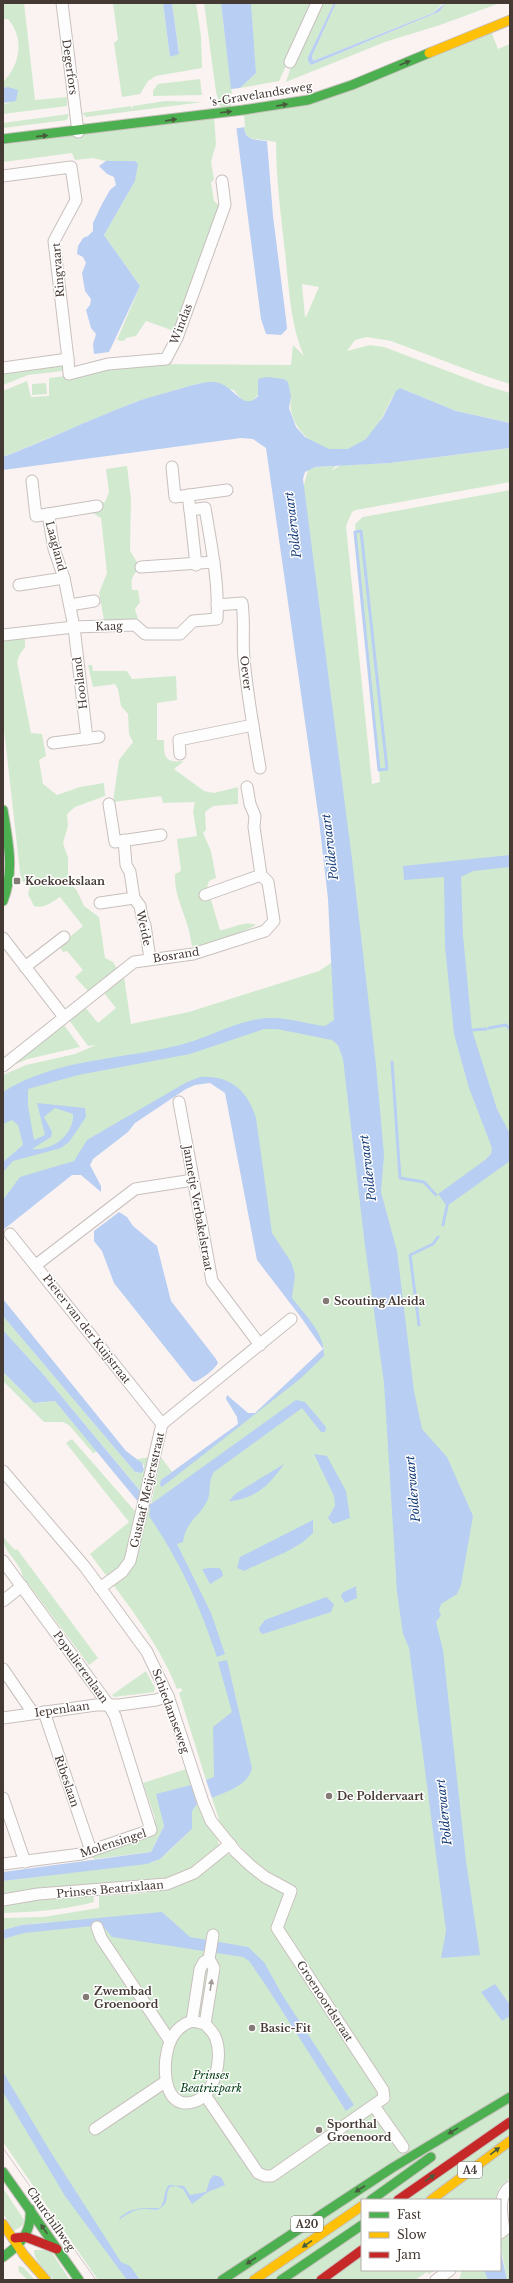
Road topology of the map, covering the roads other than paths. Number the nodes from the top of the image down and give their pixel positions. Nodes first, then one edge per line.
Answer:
1 (62, 3) edge
2 (317, 3) edge
3 (510, 11) edge
4 (510, 20) edge
5 (290, 62) dead end
6 (362, 70) dead end
7 (343, 78) dead end
8 (323, 84) dead end
9 (292, 92) dead end
10 (249, 99) dead end
11 (235, 101) dead end
12 (77, 127) junction
13 (3, 130) edge
14 (3, 139) edge
15 (3, 176) edge
16 (222, 181) dead end
17 (68, 359) junction
18 (3, 368) edge
19 (172, 467) dead end
20 (32, 481) dead end
21 (227, 490) dead end
22 (188, 496) junction
23 (97, 506) dead end
24 (190, 510) junction
25 (48, 514) junction
26 (214, 562) junction
27 (196, 565) junction
28 (141, 567) dead end
29 (64, 578) junction
30 (19, 585) dead end
31 (94, 602) dead end
32 (70, 605) junction
33 (218, 605) junction
34 (74, 627) junction
35 (3, 635) edge
36 (253, 725) junction
37 (98, 737) dead end
38 (87, 739) junction
39 (53, 743) dead end
40 (180, 754) dead end
41 (260, 768) dead end
42 (248, 787) dead end
43 (109, 804) dead end
44 (3, 810) edge
45 (161, 835) dead end
46 (124, 840) junction
47 (261, 875) junction
48 (205, 895) dead end
49 (134, 898) junction
50 (3, 902) edge
51 (100, 903) dead end
52 (64, 937) dead end
53 (3, 938) edge
54 (150, 959) junction
55 (25, 967) junction
56 (64, 1017) junction
57 (3, 1066) edge
58 (179, 1102) dead end
59 (193, 1180) junction
60 (10, 1234) dead end
61 (36, 1265) junction
62 (291, 1319) dead end
63 (260, 1345) junction
64 (162, 1424) junction
65 (3, 1471) edge
66 (3, 1561) edge
67 (22, 1586) junction
68 (100, 1588) junction
69 (3, 1601) edge
70 (3, 1669) edge
71 (168, 1696) junction
72 (108, 1704) junction
73 (39, 1713) junction
74 (3, 1718) edge
75 (3, 1798) edge
76 (151, 1830) joint
77 (230, 1844) junction
78 (91, 1851) junction
79 (25, 1862) junction
80 (3, 1864) edge
81 (291, 1891) joint
82 (3, 1900) edge
83 (97, 1927) dead end
84 (213, 1935) dead end
85 (209, 1957) junction
86 (192, 2021) junction
87 (205, 2024) junction
88 (170, 2040) junction
89 (165, 2082) junction
90 (204, 2096) junction
91 (510, 2097) edge
92 (510, 2100) edge
93 (374, 2106) junction
94 (510, 2122) edge
95 (95, 2128) dead end
96 (510, 2141) edge
97 (403, 2147) dead end
98 (3, 2172) edge
99 (510, 2187) edge
100 (372, 2199) edge
101 (399, 2199) edge
102 (432, 2199) edge
103 (501, 2204) edge
104 (501, 2204) edge
105 (361, 2207) edge
106 (30, 2209) junction
107 (3, 2224) edge
108 (361, 2226) edge
109 (501, 2232) edge
110 (26, 2237) junction
111 (16, 2242) junction
112 (3, 2244) edge
113 (57, 2249) junction
114 (361, 2251) edge
115 (3, 2257) edge
116 (449, 2271) edge
117 (46, 2280) edge
118 (79, 2280) edge
119 (222, 2280) edge
120 (254, 2280) edge
121 (281, 2280) edge
122 (321, 2280) edge
123 (436, 2280) edge

1 - 12 street, Degerfors
2 - 5 street
3 - 6 main road
12 -> 4 main road, 's-Gravelandseweg
7 - 8 main road, 's-Gravelandseweg
9 - 10 main road, 's-Gravelandseweg
11 - 12 main road, 's-Gravelandseweg
12 - 13 main road, 's-Gravelandseweg
14 -> 12 main road, 's-Gravelandseweg
15 - 17 street, Ringvaart
16 - 17 street, Windas
17 - 18 street
19 - 22 street
20 - 25 street, Laagland
21 - 22 street
22 - 24 street
23 - 25 street, Laagland
24 - 26 street
24 - 27 street
25 - 29 street, Laagland
26 - 27 street
26 - 33 street
27 - 28 street
29 - 30 street, Laagland
29 - 32 street, Laagland
31 - 32 street
32 - 34 street, Laagland
33 - 34 street, Kaag
33 - 36 street, Oever
34 - 35 street, Kaag
34 - 38 street, Hooiland
36 - 40 street
36 - 41 street, Oever
37 - 38 street
38 - 39 street
42 - 47 street, Bosrand
43 - 46 street
44 - 50 main road
45 - 46 street
46 - 49 street, Weide
47 - 48 street
47 - 54 street, Bosrand
49 - 51 street, Weide
49 - 54 street, Weide
52 - 55 street
53 - 55 street
54 - 56 street, Bosrand
55 - 56 street
56 - 57 street, Bosrand
58 - 59 street, Jannetje Verbakelstraat
59 - 61 street
59 - 63 street, Jannetje Verbakelstraat
60 - 61 street, Pieter van der Kuijstraat
61 - 64 street, Pieter van der Kuijstraat
62 - 63 street, Gustaaf Meijersstraat
63 - 64 street, Gustaaf Meijersstraat
64 - 68 street, Gustaaf Meijersstraat
65 - 68 street, Schiedamseweg
66 - 67 street, Populierenlaan
67 - 69 street
67 - 72 street, Populierenlaan
68 - 71 street, Schiedamseweg
70 - 73 street, Ribeslaan
71 - 72 street, Iepenlaan
71 - 77 street, Schiedamseweg
72 - 73 street, Iepenlaan
72 - 76 street, Populierenlaan
73 - 74 street, Iepenlaan
73 - 78 street, Ribeslaan
75 - 79 street
76 - 78 street, Molensingel
77 - 81 street, Schiedamseweg
77 - 82 street, Prinses Beatrixlaan
78 - 79 street, Molensingel
79 - 80 street, Molensingel
81 - 93 street, Groenoordstraat
83 - 88 street
84 - 85 street
85 - 86 street
87 -> 85 street
86 - 87 street
86 - 88 street
87 - 90 street
88 - 89 street
89 - 90 street
89 - 95 street
90 - 93 street, Groenoordstraat
91 -> 119 main road, A20
92 - 100 main road
93 - 97 street
101 -> 94 main road
102 -> 96 main road, A4
98 - 106 main road, Churchillweg
99 - 104 street
103 - 109 street
105 -> 120 main road, A20
106 - 110 main road
113 -> 106 main road, Churchillweg
107 - 111 main road
108 - 121 main road, A20
110 - 111 main road
110 - 113 main road
111 - 112 main road
111 - 115 main road
111 - 117 main road
113 - 118 main road, Churchillweg
114 - 122 main road
116 - 123 street

